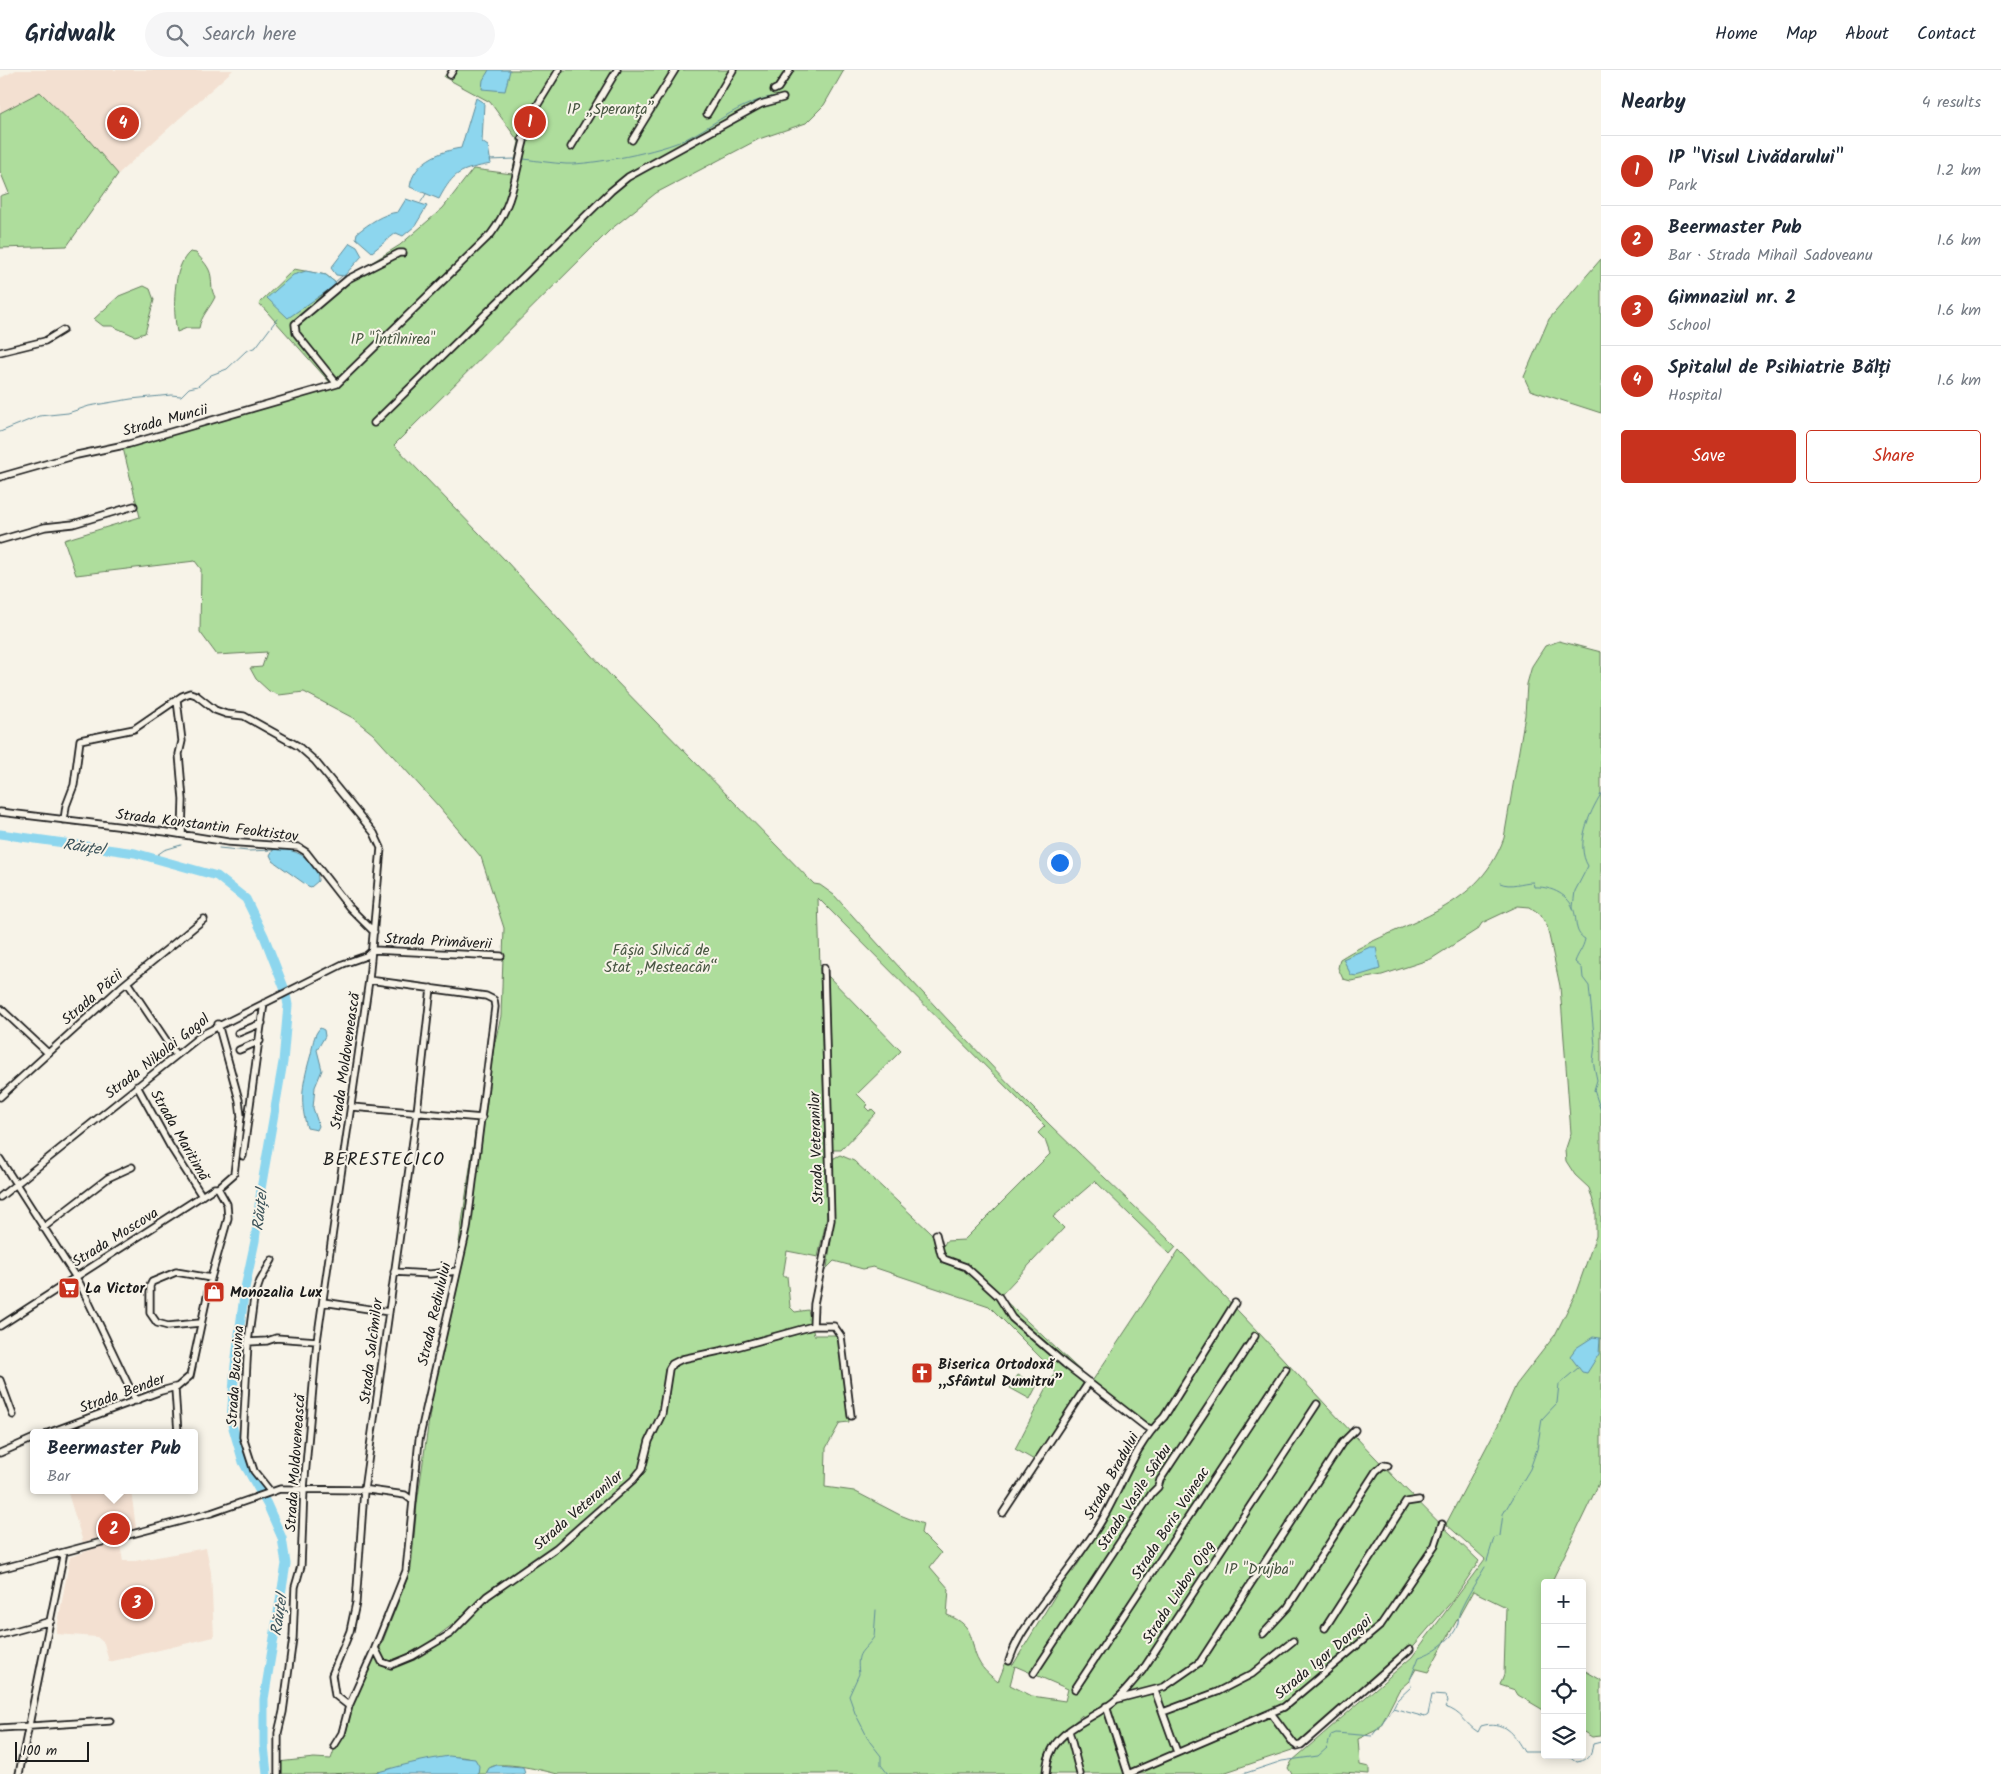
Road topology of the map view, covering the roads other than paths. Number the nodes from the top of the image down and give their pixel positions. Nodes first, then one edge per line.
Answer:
1 (559, 70) edge
2 (617, 70) edge
3 (675, 70) edge
4 (733, 70) edge
5 (790, 70) edge
6 (774, 90) dead end
7 (783, 98) dead end
8 (707, 114) dead end
9 (632, 140) dead end
10 (572, 147) dead end
11 (403, 253) dead end
12 (63, 330) dead end
13 (0, 352) edge
14 (337, 384) junction
15 (374, 423) dead end
16 (0, 477) edge
17 (134, 506) dead end
18 (0, 540) edge
19 (177, 700) junction
20 (0, 812) edge
21 (64, 820) junction
22 (182, 834) junction
23 (204, 920) dead end
24 (374, 932) junction
25 (373, 950) junction
26 (501, 956) dead end
27 (824, 968) dead end
28 (369, 980) junction
29 (127, 982) junction
30 (431, 988) junction
31 (264, 1003) junction
32 (0, 1008) edge
33 (262, 1023) junction
34 (218, 1024) junction
35 (238, 1033) dead end
36 (260, 1040) junction
37 (239, 1050) dead end
38 (48, 1053) junction
39 (176, 1056) junction
40 (137, 1086) junction
41 (0, 1097) edge
42 (352, 1107) junction
43 (417, 1112) junction
44 (482, 1118) junction
45 (243, 1156) dead end
46 (0, 1159) edge
47 (132, 1167) dead end
48 (16, 1184) junction
49 (218, 1188) junction
50 (202, 1196) junction
51 (0, 1197) edge
52 (43, 1228) junction
53 (936, 1234) dead end
54 (272, 1260) dead end
55 (457, 1271) junction
56 (394, 1272) junction
57 (74, 1277) junction
58 (211, 1278) junction
59 (322, 1302) junction
60 (1235, 1304) dead end
61 (389, 1312) junction
62 (200, 1323) junction
63 (0, 1326) edge
64 (813, 1326) junction
65 (1255, 1336) dead end
66 (317, 1341) junction
67 (248, 1342) junction
68 (1286, 1369) dead end
69 (0, 1380) edge
70 (1089, 1382) junction
71 (176, 1387) junction
72 (136, 1401) junction
73 (1316, 1404) dead end
74 (13, 1415) dead end
75 (851, 1416) dead end
76 (59, 1429) edge
77 (178, 1429) edge
78 (1151, 1429) junction
79 (1355, 1430) dead end
80 (30, 1440) edge
81 (0, 1453) edge
82 (1388, 1466) dead end
83 (304, 1488) junction
84 (364, 1490) junction
85 (269, 1492) junction
86 (413, 1500) junction
87 (1419, 1500) dead end
88 (1003, 1513) dead end
89 (1442, 1524) dead end
90 (64, 1552) junction
91 (0, 1569) edge
92 (51, 1621) junction
93 (1325, 1628) dead end
94 (1263, 1634) dead end
95 (0, 1635) edge
96 (1293, 1641) dead end
97 (375, 1648) junction
98 (1410, 1649) dead end
99 (1009, 1661) dead end
100 (1034, 1673) dead end
101 (1074, 1690) dead end
102 (1155, 1691) junction
103 (1118, 1699) junction
104 (349, 1706) junction
105 (1106, 1706) junction
106 (1162, 1712) junction
107 (1271, 1713) junction
108 (110, 1720) dead end
109 (29, 1727) junction
110 (0, 1728) edge
111 (1069, 1731) junction
112 (334, 1746) dead end
113 (1177, 1752) junction
114 (19, 1774) edge
115 (278, 1774) edge
116 (1046, 1774) edge
117 (1080, 1774) edge
118 (1128, 1774) edge

1 - 14 street
2 - 10 street
3 - 9 street
4 - 8 street
5 - 6 street
7 - 15 street
11 - 14 street
12 - 13 street
14 - 16 street, Strada Muncii
17 - 18 street
19 - 21 street, Strada Moldovenească
19 - 22 street
19 - 24 street, Strada Moldovenească
20 - 21 street, Strada Konstantin Feoktistov
21 - 22 street, Strada Konstantin Feoktistov
22 - 24 street, Strada Konstantin Feoktistov
23 - 29 street, Strada Păcii
24 - 25 street, Strada Moldovenească
25 - 26 street, Strada Primăverii
25 - 28 street, Strada Moldovenească
25 - 31 street, Strada Nikolai Gogol
27 - 64 street, Strada Veteranilor
28 - 30 street, Strada Rediulului
28 - 42 street, Strada Moldovenească
29 - 38 street, Strada Păcii
29 - 39 street
30 - 43 street, Strada Salcîmilor
30 - 44 street, Strada Rediulului
31 - 33 street
31 - 34 street, Strada Nikolai Gogol
32 - 38 street
33 - 35 street
33 - 36 street
34 - 39 street, Strada Nikolai Gogol
34 - 49 street
36 - 37 street
36 - 45 street
38 - 41 street, Strada Păcii
39 - 40 street, Strada Nikolai Gogol
40 - 48 street, Strada Nikolai Gogol
40 - 50 street, Strada Maritimă
42 - 43 street
42 - 59 street, Strada Moldovenească
43 - 44 street
43 - 56 street, Strada Salcîmilor
44 - 55 street, Strada Rediulului
46 - 48 street
47 - 52 street
48 - 51 street, Strada Nikolai Gogol
48 - 52 street
49 - 50 street, Strada Moscova
49 - 58 street
50 - 57 street, Strada Moscova
52 - 57 street
53 - 70 street
54 - 67 street, Strada Bucovina
55 - 56 street
55 - 86 street, Strada Rediulului
56 - 61 street, Strada Salcîmilor
57 - 63 street, Strada Moscova
57 - 72 street
58 - 62 street
58 - 62 street
59 - 61 street
59 - 66 street, Strada Moldovenească
60 - 78 street, Strada Bradului
61 - 84 street, Strada Salcîmilor
62 - 71 street
64 - 75 street, Strada Veteranilor
64 - 97 street, Strada Veteranilor
65 - 100 street, Strada Vasile Sârbu
66 - 67 street
66 - 83 street, Strada Moldovenească
67 - 85 street, Strada Bucovina
68 - 101 street, Strada Boris Voineac
69 - 74 street
70 - 78 street
70 - 88 street
71 - 72 street, Strada Bender
71 - 77 street
72 - 76 street, Strada Bender
73 - 103 street, Strada Liubov Ojog
78 - 99 street, Strada Bradului
79 - 102 street
80 - 81 street
82 - 94 street
83 - 84 street
83 - 85 street
83 - 115 street, Strada Moldovenească
84 - 86 street
84 - 104 street, Strada Salcîmilor
85 - 90 street
86 - 97 street, Strada Rediulului
87 - 93 street
89 - 107 street, Strada Igor Dorogoi
90 - 91 street
90 - 92 street
92 - 95 street
92 - 109 street
96 - 106 street
97 - 104 street, Strada Rediulului
98 - 107 street
102 - 103 street
102 - 106 street
103 - 105 street, Strada Liubov Ojog
104 - 112 street, Strada Rediulului
105 - 111 street, Strada Liubov Ojog
105 - 118 street
106 - 113 street
107 - 113 street, Strada Igor Dorogoi
108 - 109 street
109 - 110 street
109 - 114 street
111 - 116 street, Strada Liubov Ojog
111 - 117 street
113 - 118 street, Strada Igor Dorogoi

